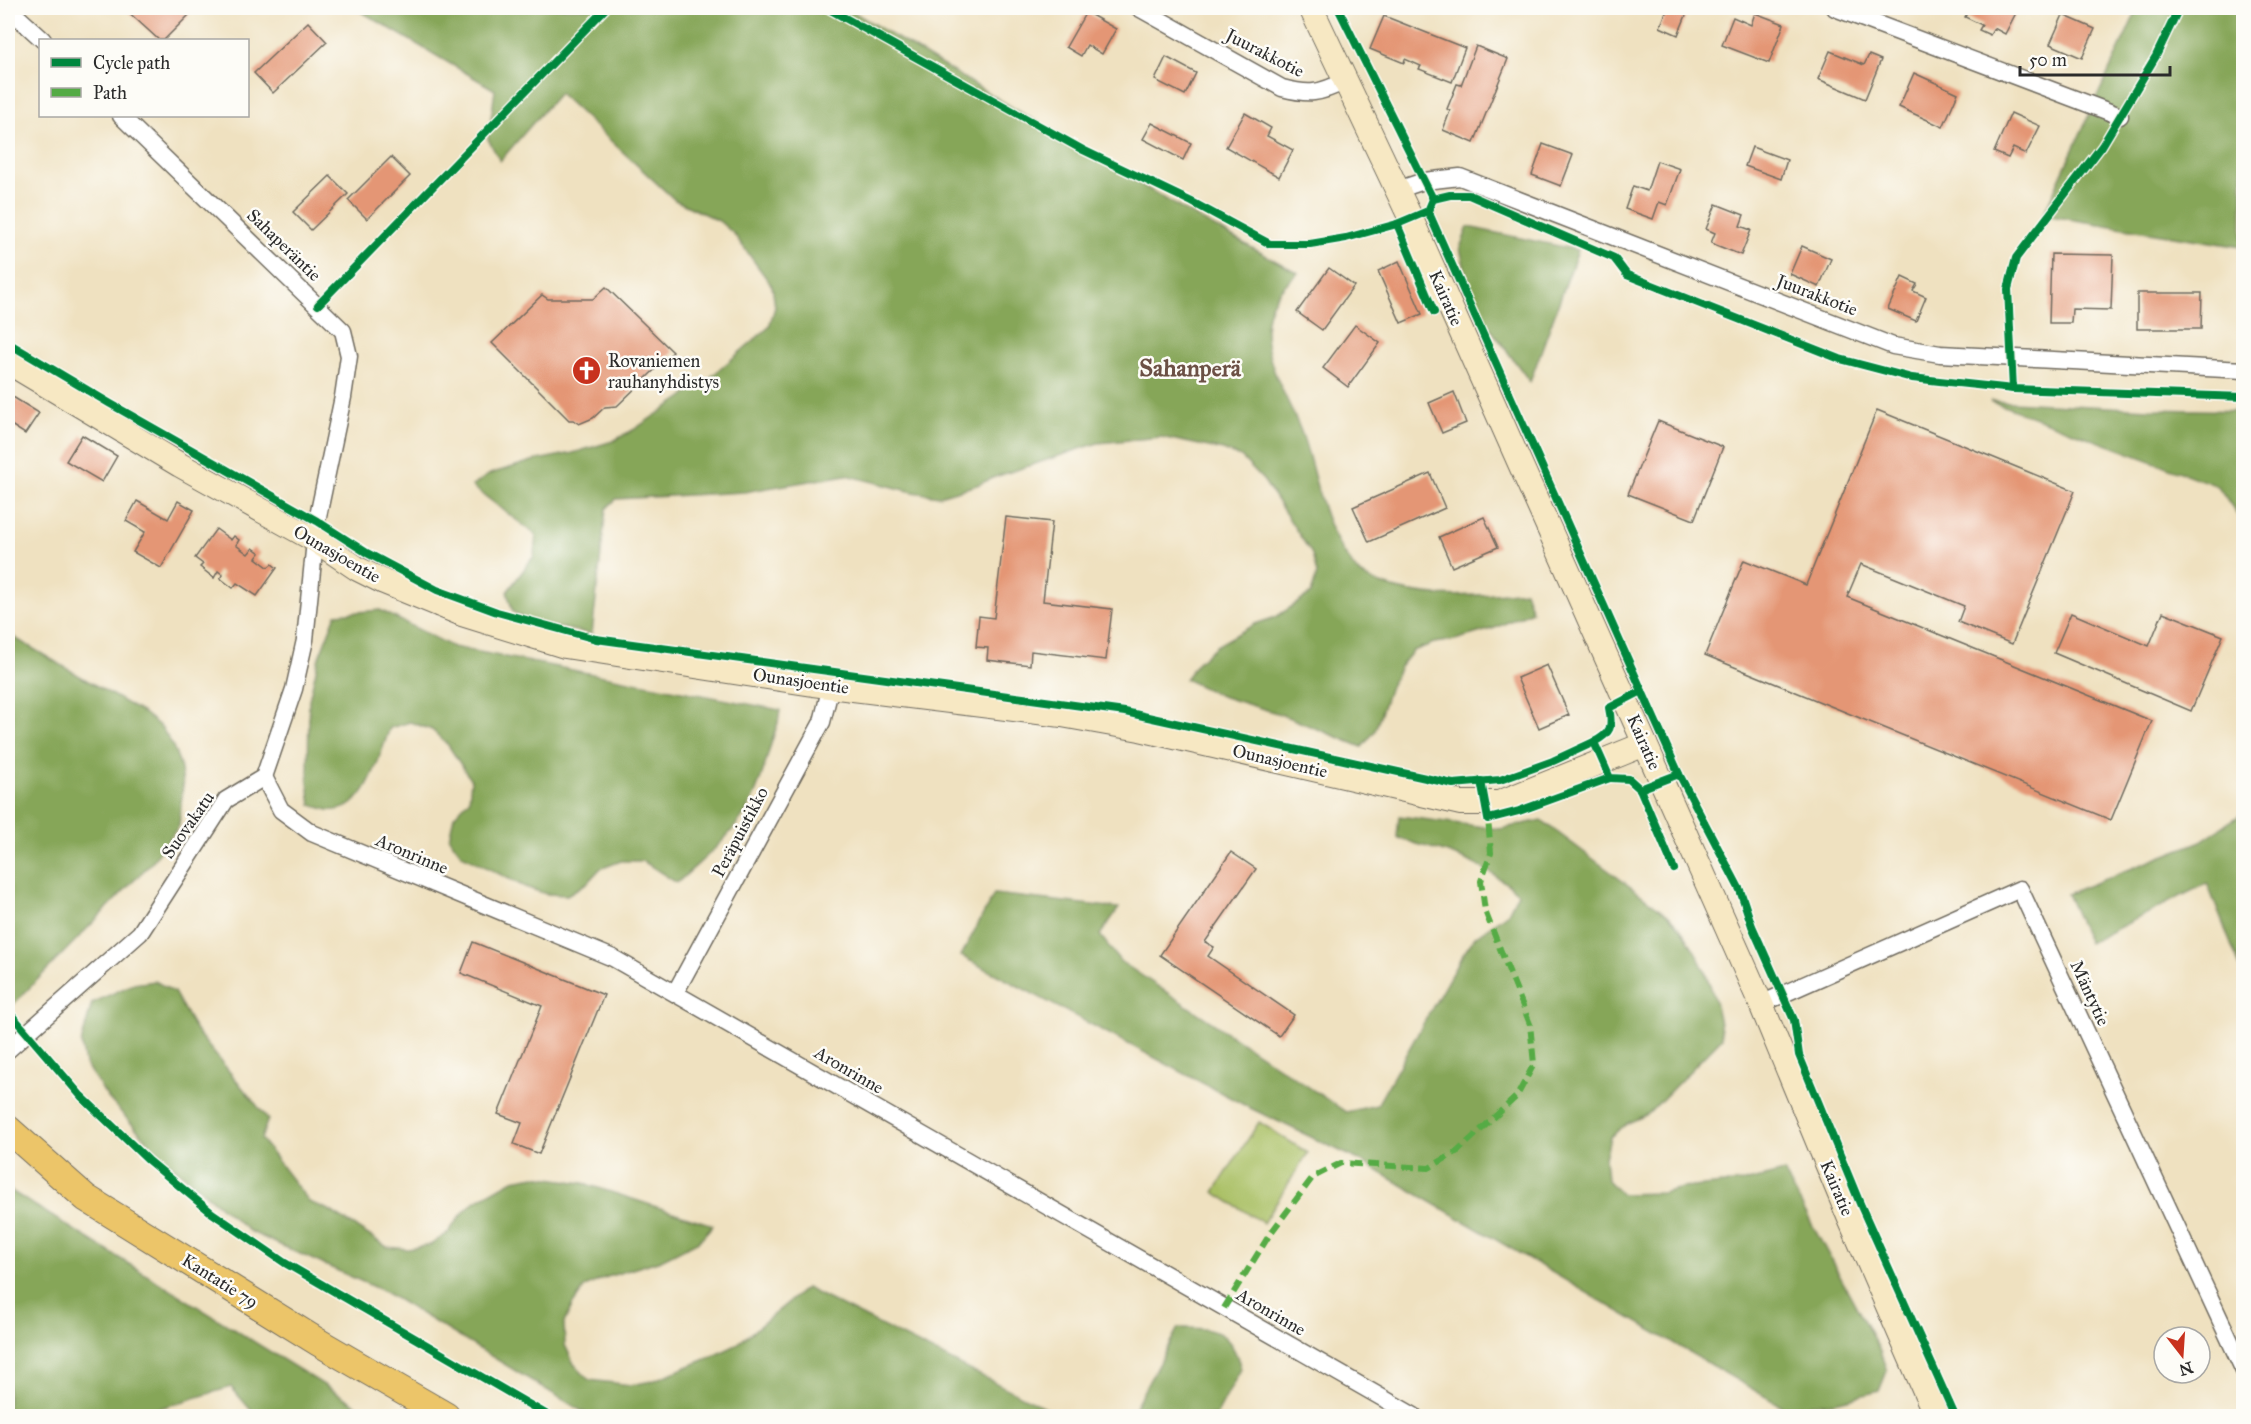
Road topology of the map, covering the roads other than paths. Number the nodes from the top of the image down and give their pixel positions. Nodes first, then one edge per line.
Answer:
1 (8, 8) edge
2 (1139, 8) edge
3 (1311, 8) edge
4 (1835, 8) edge
5 (42, 39) edge
6 (1345, 81) junction
7 (2120, 116) dead end
8 (122, 117) edge
9 (1397, 190) junction
10 (8, 362) edge
11 (2244, 370) edge
12 (315, 540) junction
13 (831, 686) junction
14 (1645, 744) junction
15 (264, 777) junction
16 (675, 993) junction
17 (1761, 1004) junction
18 (8, 1050) edge
19 (8, 1129) edge
20 (2244, 1371) edge
21 (446, 1416) edge
22 (1414, 1416) edge
23 (1936, 1416) edge

1 - 5 street
2 - 6 street, Juurakkotie
3 - 6 street, Kairatie
4 - 7 street
6 - 9 street, Kairatie
8 - 12 street, Sahaperäntie
9 - 11 street, Juurakkotie
9 - 14 street, Kairatie
10 - 12 street, Ounasjoentie
12 - 13 street, Ounasjoentie
12 - 15 street
13 - 14 street, Ounasjoentie
13 - 16 street, Peräpuistikko
14 - 17 street, Kairatie
15 - 16 street, Aronrinne
15 - 18 street, Suovakatu
16 - 22 street, Aronrinne
17 - 20 street, Mäntytie
17 - 23 street, Kairatie
19 - 21 main road, Kantatie 79

